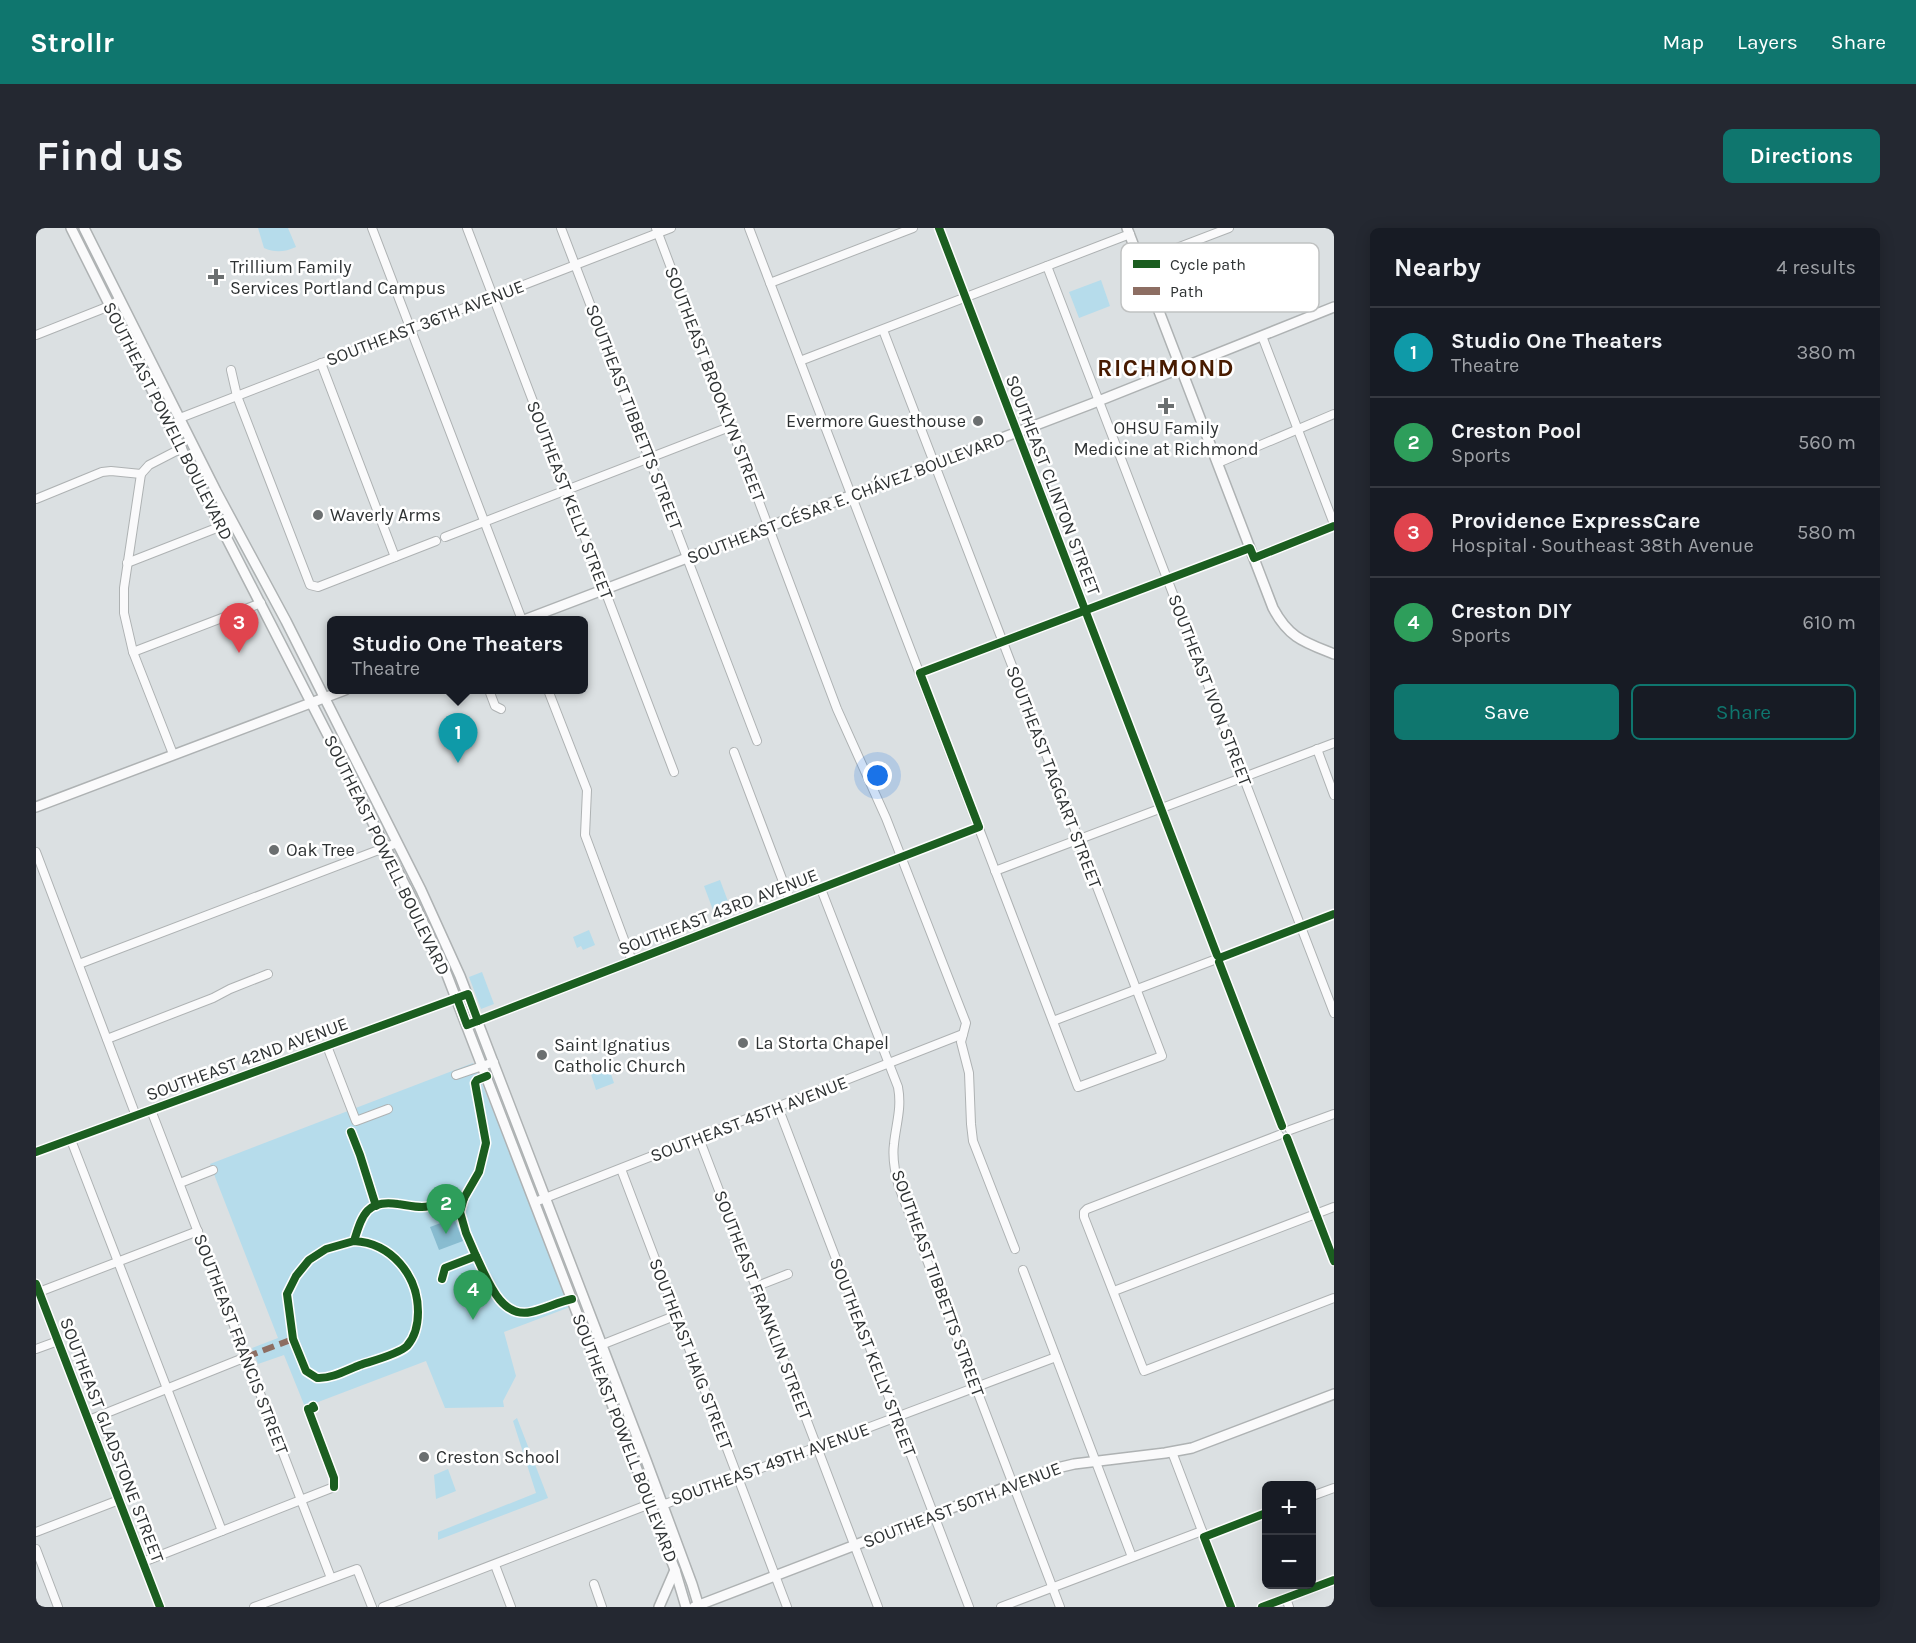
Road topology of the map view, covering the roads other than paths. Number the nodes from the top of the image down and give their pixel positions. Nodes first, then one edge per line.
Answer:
1 (71, 228) edge
2 (84, 228) edge
3 (372, 228) edge
4 (467, 228) edge
5 (561, 228) edge
6 (670, 228) edge
7 (749, 228) edge
8 (913, 228) edge
9 (939, 228) edge
10 (1224, 229) edge
11 (657, 230) edge
12 (1129, 231) edge
13 (1188, 243) edge
14 (575, 265) junction
15 (1047, 266) junction
16 (770, 283) junction
17 (493, 297) junction
18 (966, 298) junction
19 (120, 300) junction
20 (110, 305) junction
21 (1334, 307) edge
22 (1159, 312) edge
23 (410, 329) junction
24 (883, 330) junction
25 (36, 335) edge
26 (1262, 336) junction
27 (800, 361) junction
28 (321, 363) junction
29 (1181, 368) junction
30 (231, 370) dead end
31 (237, 396) junction
32 (1099, 401) junction
33 (161, 408) junction
34 (1334, 414) edge
35 (180, 418) junction
36 (732, 426) junction
37 (1298, 430) junction
38 (1017, 432) junction
39 (182, 448) junction
40 (197, 452) junction
41 (650, 458) junction
42 (1218, 463) junction
43 (934, 464) junction
44 (141, 474) junction
45 (567, 490) junction
46 (852, 495) junction
47 (36, 499) edge
48 (232, 522) junction
49 (484, 522) junction
50 (1334, 525) edge
51 (221, 527) junction
52 (769, 527) junction
53 (445, 537) dead end
54 (436, 541) dead end
55 (1250, 548) junction
56 (395, 557) junction
57 (687, 558) junction
58 (1254, 558) junction
59 (127, 563) junction
60 (1167, 578) junction
61 (604, 590) junction
62 (261, 603) junction
63 (1085, 610) junction
64 (521, 616) edge
65 (536, 616) edge
66 (1002, 641) junction
67 (133, 652) junction
68 (1334, 654) edge
69 (920, 673) junction
70 (334, 694) edge
71 (490, 694) edge
72 (550, 694) edge
73 (324, 698) junction
74 (312, 702) junction
75 (501, 709) dead end
76 (757, 741) dead end
77 (1334, 743) edge
78 (1317, 749) junction
79 (734, 752) dead end
80 (173, 754) junction
81 (674, 772) dead end
82 (1244, 777) junction
83 (1334, 795) edge
84 (36, 807) edge
85 (1161, 808) junction
86 (979, 827) junction
87 (1079, 840) junction
88 (397, 843) junction
89 (386, 847) junction
90 (36, 852) edge
91 (902, 857) junction
92 (995, 871) junction
93 (821, 889) junction
94 (790, 900) junction
95 (1334, 914) edge
96 (1301, 926) junction
97 (1218, 959) junction
98 (632, 962) junction
99 (79, 964) junction
100 (268, 974) dead end
101 (1136, 990) junction
102 (468, 993) junction
103 (457, 998) junction
104 (1334, 1012) edge
105 (478, 1021) junction
106 (1053, 1022) junction
107 (467, 1025) junction
108 (963, 1034) junction
109 (107, 1039) junction
110 (327, 1046) junction
111 (494, 1062) junction
112 (890, 1064) junction
113 (483, 1066) junction
114 (456, 1075) dead end
115 (778, 1107) junction
116 (388, 1109) dead end
117 (151, 1110) junction
118 (1334, 1114) edge
119 (136, 1116) junction
120 (1282, 1126) junction
121 (1290, 1130) junction
122 (1283, 1137) junction
123 (699, 1138) junction
124 (71, 1140) junction
125 (36, 1152) edge
126 (621, 1169) junction
127 (213, 1170) dead end
128 (180, 1183) junction
129 (546, 1198) junction
130 (535, 1202) junction
131 (1334, 1207) edge
132 (1316, 1214) junction
133 (198, 1231) junction
134 (1015, 1249) dead end
135 (1334, 1261) edge
136 (119, 1262) junction
137 (1023, 1270) dead end
138 (788, 1274) dead end
139 (36, 1284) edge
140 (755, 1287) junction
141 (1114, 1291) junction
142 (39, 1293) junction
143 (1334, 1298) edge
144 (677, 1315) junction
145 (58, 1341) junction
146 (602, 1345) junction
147 (36, 1349) edge
148 (591, 1349) junction
149 (246, 1357) junction
150 (1056, 1357) junction
151 (975, 1386) junction
152 (167, 1388) junction
153 (1334, 1394) edge
154 (896, 1416) junction
155 (89, 1420) junction
156 (816, 1447) junction
157 (1172, 1452) junction
158 (1095, 1461) junction
159 (737, 1476) junction
160 (1013, 1484) junction
161 (334, 1487) dead end
162 (1334, 1488) edge
163 (1316, 1494) edge
164 (119, 1500) junction
165 (301, 1500) junction
166 (662, 1504) junction
167 (650, 1506) junction
168 (1262, 1514) edge
169 (934, 1515) junction
170 (222, 1531) junction
171 (36, 1532) edge
172 (1203, 1534) junction
173 (854, 1545) junction
174 (36, 1549) edge
175 (1132, 1557) junction
176 (143, 1562) junction
177 (495, 1565) junction
178 (675, 1570) junction
179 (775, 1576) junction
180 (331, 1578) junction
181 (1334, 1580) edge
182 (594, 1584) dead end
183 (1052, 1587) junction
184 (1286, 1598) junction
185 (697, 1606) edge
186 (58, 1607) edge
187 (160, 1607) edge
188 (254, 1607) edge
189 (372, 1607) edge
190 (383, 1607) edge
191 (511, 1607) edge
192 (602, 1607) edge
193 (659, 1607) edge
194 (687, 1607) edge
195 (787, 1607) edge
196 (878, 1607) edge
197 (969, 1607) edge
198 (1001, 1607) edge
199 (1060, 1607) edge
200 (1231, 1607) edge
201 (1262, 1607) edge
202 (1289, 1607) edge

1 - 20 main road, SOUTHEAST POWELL BOULEVARD
2 - 19 main road, SOUTHEAST POWELL BOULEVARD
3 - 23 street
4 - 17 street, SOUTHEAST KELLY STREET
5 - 14 street, SOUTHEAST TIBBETTS STREET
6 - 11 street, SOUTHEAST 36TH AVENUE
7 - 16 street
8 - 16 street
9 - 18 street, SOUTHEAST CLINTON STREET
10 - 13 street
11 - 14 street, SOUTHEAST 36TH AVENUE
11 - 36 street, SOUTHEAST BROOKLYN STREET
12 - 15 street
14 - 17 street, SOUTHEAST 36TH AVENUE
14 - 41 street, SOUTHEAST TIBBETTS STREET
15 - 18 street
15 - 32 street, SOUTHEAST IVON STREET
16 - 27 street
17 - 23 street, SOUTHEAST 36TH AVENUE
17 - 45 street, SOUTHEAST KELLY STREET
18 - 24 street
18 - 38 street, SOUTHEAST CLINTON STREET
19 - 20 street
19 - 35 main road, SOUTHEAST POWELL BOULEVARD
20 - 25 street
20 - 33 main road, SOUTHEAST POWELL BOULEVARD
21 - 26 main road, SOUTHEAST CÉSAR E. CHÁVEZ BOULEVARD
22 - 29 main road
23 - 28 street, SOUTHEAST 36TH AVENUE
23 - 49 street
24 - 27 street
24 - 43 street, SOUTHEAST TAGGART STREET
26 - 29 main road, SOUTHEAST CÉSAR E. CHÁVEZ BOULEVARD
26 - 37 street
27 - 46 street
28 - 31 street, SOUTHEAST 36TH AVENUE
28 - 56 street
29 - 32 main road, SOUTHEAST CÉSAR E. CHÁVEZ BOULEVARD
29 - 42 main road
30 - 31 street
31 - 35 street, SOUTHEAST 36TH AVENUE
31 - 56 street
32 - 38 main road, SOUTHEAST CÉSAR E. CHÁVEZ BOULEVARD
32 - 60 street, SOUTHEAST IVON STREET
33 - 35 main road
33 - 39 main road, SOUTHEAST POWELL BOULEVARD
34 - 37 street
35 - 40 main road, SOUTHEAST POWELL BOULEVARD
36 - 41 street
36 - 52 street, SOUTHEAST BROOKLYN STREET
37 - 42 street
37 - 50 street
38 - 43 main road, SOUTHEAST CÉSAR E. CHÁVEZ BOULEVARD
38 - 63 street, SOUTHEAST CLINTON STREET
39 - 40 main road
39 - 44 street
39 - 51 main road, SOUTHEAST POWELL BOULEVARD
40 - 48 main road, SOUTHEAST POWELL BOULEVARD
41 - 45 street
41 - 57 street, SOUTHEAST TIBBETTS STREET
42 - 55 main road
43 - 46 main road, SOUTHEAST CÉSAR E. CHÁVEZ BOULEVARD
43 - 66 street, SOUTHEAST TAGGART STREET
44 - 47 street
44 - 59 street
45 - 49 street
45 - 61 street, SOUTHEAST KELLY STREET
46 - 52 main road, SOUTHEAST CÉSAR E. CHÁVEZ BOULEVARD
46 - 69 street
48 - 51 street
48 - 73 main road, SOUTHEAST POWELL BOULEVARD
49 - 53 street
49 - 64 street
50 - 58 street
51 - 59 street
51 - 62 main road, SOUTHEAST POWELL BOULEVARD
52 - 57 main road, SOUTHEAST CÉSAR E. CHÁVEZ BOULEVARD
52 - 91 street, SOUTHEAST BROOKLYN STREET
54 - 56 street
55 - 58 main road
55 - 60 street
57 - 61 main road, SOUTHEAST CÉSAR E. CHÁVEZ BOULEVARD
57 - 76 street, SOUTHEAST TIBBETTS STREET
58 - 68 main road
59 - 67 street
60 - 63 street
60 - 82 street, SOUTHEAST IVON STREET
61 - 65 main road, SOUTHEAST CÉSAR E. CHÁVEZ BOULEVARD
61 - 81 street, SOUTHEAST KELLY STREET
62 - 67 street
62 - 74 main road, SOUTHEAST POWELL BOULEVARD
63 - 66 street
63 - 85 street, SOUTHEAST CLINTON STREET
66 - 69 street
66 - 87 street, SOUTHEAST TAGGART STREET
67 - 80 street
69 - 86 street
70 - 73 main road
71 - 75 street
72 - 98 street
73 - 74 main road
73 - 88 main road, SOUTHEAST POWELL BOULEVARD
74 - 80 main road
74 - 89 main road, SOUTHEAST POWELL BOULEVARD
77 - 78 street
78 - 82 street
78 - 83 street
79 - 94 street
80 - 84 main road
82 - 85 street
82 - 96 street, SOUTHEAST IVON STREET
85 - 87 street
85 - 97 street, SOUTHEAST CLINTON STREET
86 - 91 street, SOUTHEAST 43RD AVENUE
86 - 92 street
87 - 92 street
87 - 101 street, SOUTHEAST TAGGART STREET
88 - 89 street
88 - 102 main road, SOUTHEAST POWELL BOULEVARD
89 - 99 street
89 - 103 main road, SOUTHEAST POWELL BOULEVARD
90 - 99 street
91 - 93 street, SOUTHEAST 43RD AVENUE
91 - 108 street, SOUTHEAST BROOKLYN STREET
92 - 106 street
93 - 94 street, SOUTHEAST 43RD AVENUE
93 - 112 street, SOUTHEAST TIBBETTS STREET
94 - 98 street, SOUTHEAST 43RD AVENUE
95 - 96 street
96 - 97 street
96 - 104 street, SOUTHEAST IVON STREET
97 - 101 street
97 - 120 street, SOUTHEAST CLINTON STREET
98 - 105 street, SOUTHEAST 43RD AVENUE
99 - 109 street
100 - 109 street
101 - 106 street
101 - 106 street, SOUTHEAST TAGGART STREET
102 - 103 street, SOUTHEAST 42ND AVENUE
102 - 105 main road, SOUTHEAST POWELL BOULEVARD
103 - 107 main road, SOUTHEAST POWELL BOULEVARD
103 - 110 street, SOUTHEAST 42ND AVENUE
105 - 107 street, SOUTHEAST 43RD AVENUE
105 - 111 main road, SOUTHEAST POWELL BOULEVARD
107 - 113 main road, SOUTHEAST POWELL BOULEVARD
108 - 112 street, SOUTHEAST 45TH AVENUE
108 - 134 street, SOUTHEAST BROOKLYN STREET
109 - 119 street
110 - 116 street
110 - 117 street, SOUTHEAST 42ND AVENUE
111 - 113 street
111 - 129 main road, SOUTHEAST POWELL BOULEVARD
112 - 115 street, SOUTHEAST 45TH AVENUE
112 - 151 street, SOUTHEAST TIBBETTS STREET
113 - 114 street
113 - 130 main road, SOUTHEAST POWELL BOULEVARD
115 - 123 street, SOUTHEAST 45TH AVENUE
115 - 154 street, SOUTHEAST KELLY STREET
117 - 119 street, SOUTHEAST 42ND AVENUE
117 - 128 street, SOUTHEAST FRANCIS STREET
118 - 121 street
119 - 124 street, SOUTHEAST 42ND AVENUE
120 - 121 street
120 - 122 street
121 - 122 street
122 - 132 street
122 - 141 street
123 - 126 street, SOUTHEAST 45TH AVENUE
123 - 140 street, SOUTHEAST FRANKLIN STREET
124 - 125 street, SOUTHEAST 42ND AVENUE
124 - 136 street
126 - 129 street, SOUTHEAST 45TH AVENUE
126 - 144 street, SOUTHEAST HAIG STREET
127 - 128 street
128 - 133 street, SOUTHEAST FRANCIS STREET
129 - 130 street, SOUTHEAST 45TH AVENUE
129 - 146 main road, SOUTHEAST POWELL BOULEVARD
130 - 148 main road, SOUTHEAST POWELL BOULEVARD
131 - 132 street
132 - 135 street
132 - 141 street
133 - 136 street
133 - 149 street, SOUTHEAST FRANCIS STREET
136 - 142 street
136 - 152 street
137 - 150 street
138 - 140 street
139 - 142 street, SOUTHEAST GLADSTONE STREET
140 - 156 street, SOUTHEAST FRANKLIN STREET
141 - 143 street
142 - 145 street, SOUTHEAST GLADSTONE STREET
144 - 146 street
144 - 159 street, SOUTHEAST HAIG STREET
145 - 147 street
145 - 155 street, SOUTHEAST GLADSTONE STREET
146 - 148 street
146 - 166 main road, SOUTHEAST POWELL BOULEVARD
148 - 167 main road, SOUTHEAST POWELL BOULEVARD
149 - 152 street
149 - 165 street, SOUTHEAST FRANCIS STREET
150 - 151 street, SOUTHEAST 49TH AVENUE
150 - 158 street
151 - 154 street, SOUTHEAST 49TH AVENUE
151 - 160 street, SOUTHEAST TIBBETTS STREET
152 - 155 street
152 - 170 street
153 - 157 main road, SOUTHEAST 50TH AVENUE
154 - 156 street, SOUTHEAST 49TH AVENUE
154 - 169 street, SOUTHEAST KELLY STREET
155 - 164 street, SOUTHEAST GLADSTONE STREET
156 - 159 street, SOUTHEAST 49TH AVENUE
156 - 173 street, SOUTHEAST FRANKLIN STREET
157 - 158 main road, SOUTHEAST 50TH AVENUE
157 - 172 street
158 - 160 main road, SOUTHEAST 50TH AVENUE
158 - 175 street
159 - 166 street, SOUTHEAST 49TH AVENUE
159 - 179 street, SOUTHEAST HAIG STREET
160 - 169 main road, SOUTHEAST 50TH AVENUE
160 - 183 street, SOUTHEAST TIBBETTS STREET
161 - 165 street
162 - 163 street
164 - 171 street
164 - 176 street, SOUTHEAST GLADSTONE STREET
165 - 170 street
165 - 180 street, SOUTHEAST FRANCIS STREET
166 - 167 street, SOUTHEAST 49TH AVENUE
166 - 185 main road, SOUTHEAST POWELL BOULEVARD
167 - 177 street, SOUTHEAST 49TH AVENUE
167 - 178 main road, SOUTHEAST POWELL BOULEVARD
168 - 172 street
169 - 173 main road, SOUTHEAST 50TH AVENUE
169 - 197 street, SOUTHEAST KELLY STREET
170 - 176 street
172 - 175 street
172 - 200 street
173 - 179 main road, SOUTHEAST 50TH AVENUE
173 - 196 street, SOUTHEAST FRANKLIN STREET
174 - 186 street
175 - 183 street
176 - 187 street, SOUTHEAST GLADSTONE STREET
177 - 190 street, SOUTHEAST 49TH AVENUE
177 - 191 street
178 - 193 main road
178 - 194 main road, SOUTHEAST POWELL BOULEVARD
179 - 185 main road, SOUTHEAST 50TH AVENUE
179 - 195 street, SOUTHEAST HAIG STREET
180 - 188 street
180 - 189 street
181 - 184 street
182 - 192 street
183 - 198 street
183 - 199 street, SOUTHEAST TIBBETTS STREET
184 - 201 street
184 - 202 street

